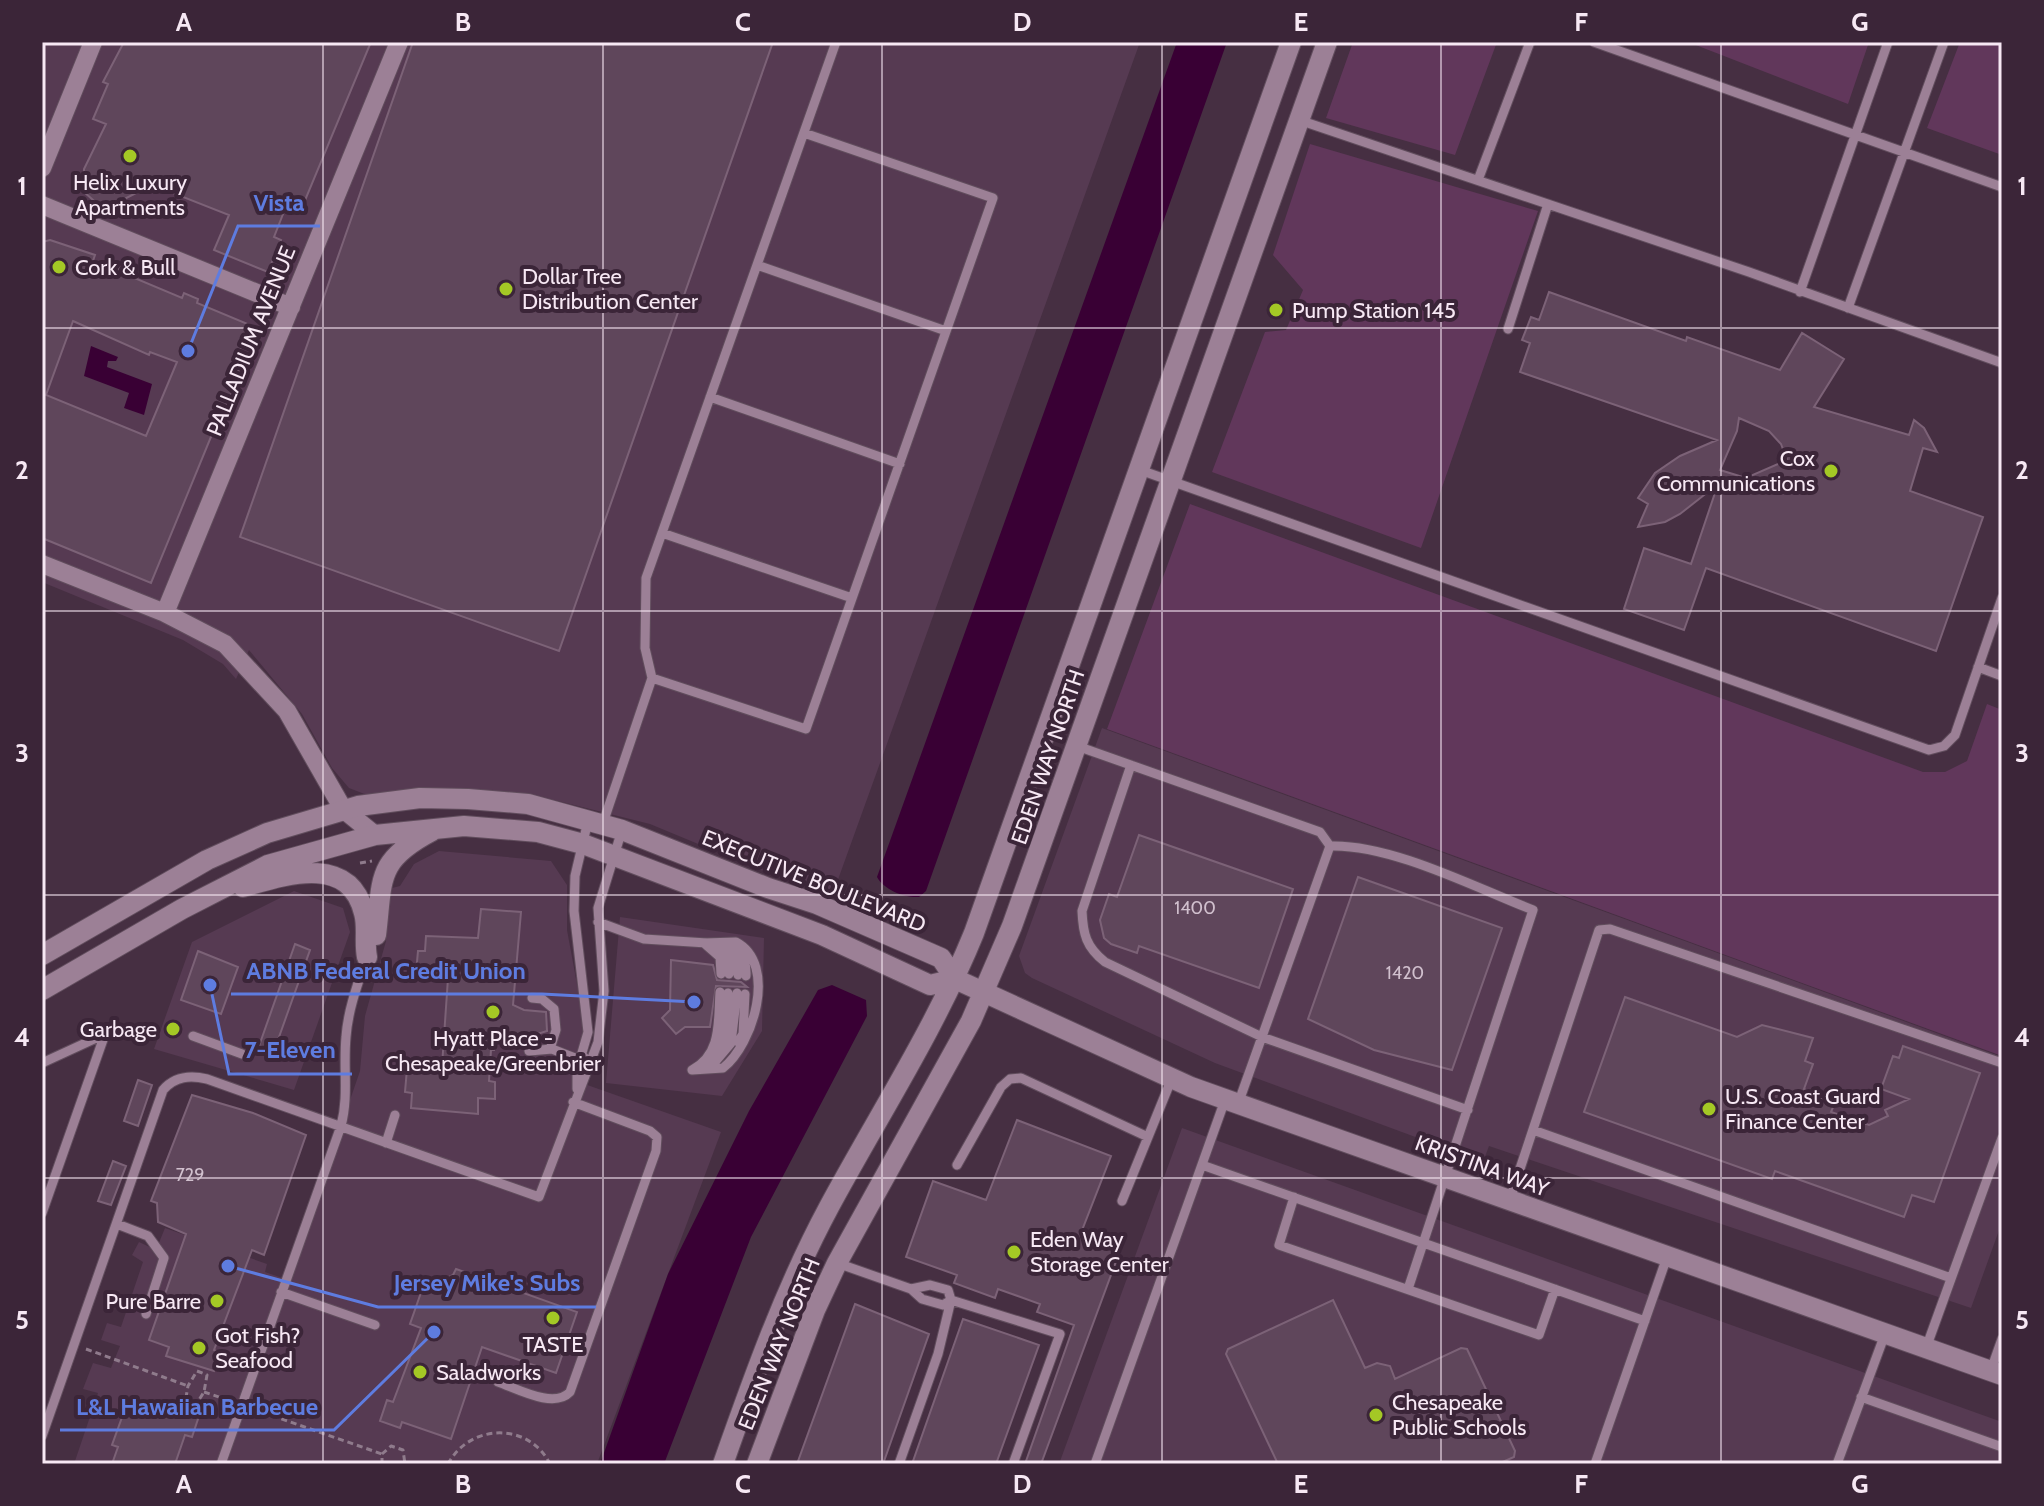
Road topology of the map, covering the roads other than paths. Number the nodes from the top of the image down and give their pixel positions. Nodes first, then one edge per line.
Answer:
1 (93, 42) edge
2 (399, 42) edge
3 (836, 42) edge
4 (1327, 42) edge
5 (1530, 42) edge
6 (1594, 42) edge
7 (1888, 42) edge
8 (1944, 42) edge
9 (1290, 44) edge
10 (1299, 120) junction
11 (804, 133) junction
12 (1855, 135) junction
13 (1904, 152) junction
14 (42, 168) edge
15 (1478, 180) junction
16 (2002, 187) edge
17 (1548, 204) junction
18 (42, 205) edge
19 (757, 265) junction
20 (1800, 292) junction
21 (291, 307) junction
22 (1848, 308) junction
23 (1508, 329) dead end
24 (946, 331) junction
25 (2002, 363) edge
26 (710, 397) junction
27 (900, 464) junction
28 (1140, 470) junction
29 (1172, 480) junction
30 (662, 533) junction
31 (42, 564) edge
32 (852, 598) junction
33 (2002, 598) edge
34 (165, 613) junction
35 (1978, 667) junction
36 (2002, 676) edge
37 (652, 678) junction
38 (1077, 746) junction
39 (1131, 765) junction
40 (343, 809) junction
41 (604, 824) junction
42 (438, 827) junction
43 (375, 835) junction
44 (583, 844) junction
45 (1330, 846) junction
46 (612, 854) junction
47 (208, 895) junction
48 (598, 922) junction
49 (714, 944) junction
50 (42, 955) edge
51 (367, 957) junction
52 (955, 979) junction
53 (42, 990) edge
54 (984, 992) junction
55 (532, 998) dead end
56 (193, 1036) dead end
57 (1262, 1037) junction
58 (596, 1048) junction
59 (550, 1049) junction
60 (529, 1051) dead end
61 (242, 1054) dead end
62 (580, 1060) junction
63 (42, 1063) edge
64 (2002, 1063) edge
65 (702, 1070) junction
66 (1172, 1078) junction
67 (577, 1089) junction
68 (573, 1102) junction
69 (1232, 1102) junction
70 (1468, 1110) junction
71 (395, 1115) dead end
72 (341, 1126) junction
73 (1533, 1130) junction
74 (1148, 1137) junction
75 (2002, 1138) edge
76 (386, 1143) junction
77 (957, 1165) dead end
78 (1202, 1165) junction
79 (1446, 1178) junction
80 (1294, 1197) junction
81 (1122, 1201) dead end
82 (1509, 1201) junction
83 (42, 1213) edge
84 (117, 1224) junction
85 (1424, 1243) junction
86 (1667, 1257) junction
87 (837, 1263) junction
88 (1951, 1278) junction
89 (911, 1289) junction
90 (1408, 1289) junction
91 (1555, 1289) junction
92 (281, 1292) junction
93 (951, 1300) junction
94 (146, 1314) dead end
95 (1645, 1321) junction
96 (375, 1325) dead end
97 (1885, 1334) junction
98 (2002, 1339) edge
99 (1926, 1348) junction
100 (1996, 1373) edge
101 (498, 1382) dead end
102 (1861, 1397) junction
103 (42, 1436) edge
104 (2002, 1447) edge
105 (221, 1464) edge
106 (723, 1464) edge
107 (757, 1464) edge
108 (899, 1464) edge
109 (1013, 1464) edge
110 (1095, 1464) edge
111 (1595, 1464) edge
112 (1837, 1464) edge

1 - 14 street
2 - 21 street, PALLADIUM AVENUE
3 - 11 lane
4 - 10 street, EDEN WAY NORTH
5 - 15 lane
6 - 12 lane
7 - 12 lane
8 - 13 lane
9 - 28 street, EDEN WAY NORTH
10 - 15 lane
10 - 29 street, EDEN WAY NORTH
11 - 19 lane
11 - 24 lane
12 - 13 lane
12 - 20 lane
13 - 16 lane
13 - 22 lane
15 - 17 lane
17 - 20 lane
17 - 23 lane
18 - 21 street
19 - 24 lane
19 - 26 lane
20 - 22 lane
21 - 34 street, PALLADIUM AVENUE
22 - 25 lane
24 - 27 lane
26 - 27 lane
26 - 30 lane
27 - 32 lane
28 - 29 lane
28 - 52 street, EDEN WAY NORTH
29 - 35 lane
29 - 38 street, EDEN WAY NORTH
30 - 32 lane
30 - 37 lane
31 - 34 street
32 - 37 lane
33 - 35 lane
34 - 40 street
35 - 36 lane
37 - 41 lane
38 - 39 lane
38 - 54 street, EDEN WAY NORTH
39 - 45 lane
39 - 57 lane
40 - 41 street, EXECUTIVE BOULEVARD
40 - 43 street
40 - 50 street, EXECUTIVE BOULEVARD
41 - 44 lane
41 - 46 lane
41 - 52 street, EXECUTIVE BOULEVARD
42 - 43 street
42 - 44 street
42 - 51 street
43 - 47 street
44 - 46 street
44 - 62 lane
45 - 57 lane
45 - 70 lane
46 - 48 lane
46 - 52 street
47 - 51 street
47 - 53 street
48 - 49 lane
48 - 58 lane
49 - 49 lane
49 - 65 lane
51 - 72 lane
52 - 54 street, KRISTINA WAY
52 - 106 street, EDEN WAY NORTH
54 - 66 street, KRISTINA WAY
54 - 87 street, EDEN WAY NORTH
55 - 59 lane
56 - 61 lane
57 - 69 lane
57 - 70 lane
58 - 62 lane
58 - 67 lane
59 - 60 lane
59 - 62 lane
62 - 67 lane
63 - 83 lane
64 - 73 lane
65 - 65 lane
66 - 69 street, KRISTINA WAY
66 - 74 lane
67 - 68 lane
68 - 76 lane
68 - 101 lane
69 - 78 lane
69 - 79 street, KRISTINA WAY
70 - 79 lane
71 - 76 lane
72 - 76 lane
72 - 84 lane
72 - 92 lane
73 - 82 lane
73 - 88 lane
74 - 77 lane
74 - 81 lane
75 - 88 lane
78 - 80 lane
78 - 110 lane
79 - 82 street, KRISTINA WAY
79 - 85 lane
80 - 85 lane
80 - 90 lane
82 - 86 street, KRISTINA WAY
84 - 94 lane
84 - 103 lane
85 - 90 lane
85 - 91 lane
86 - 95 lane
86 - 97 street, KRISTINA WAY
87 - 89 lane
87 - 107 street, EDEN WAY NORTH
88 - 99 lane
89 - 93 lane
89 - 93 lane
90 - 91 lane
91 - 95 lane
92 - 96 lane
92 - 105 lane
93 - 108 lane
93 - 109 lane
95 - 111 lane
97 - 99 street, KRISTINA WAY
97 - 102 lane
98 - 100 lane
99 - 100 street, KRISTINA WAY
102 - 104 lane
102 - 112 lane

